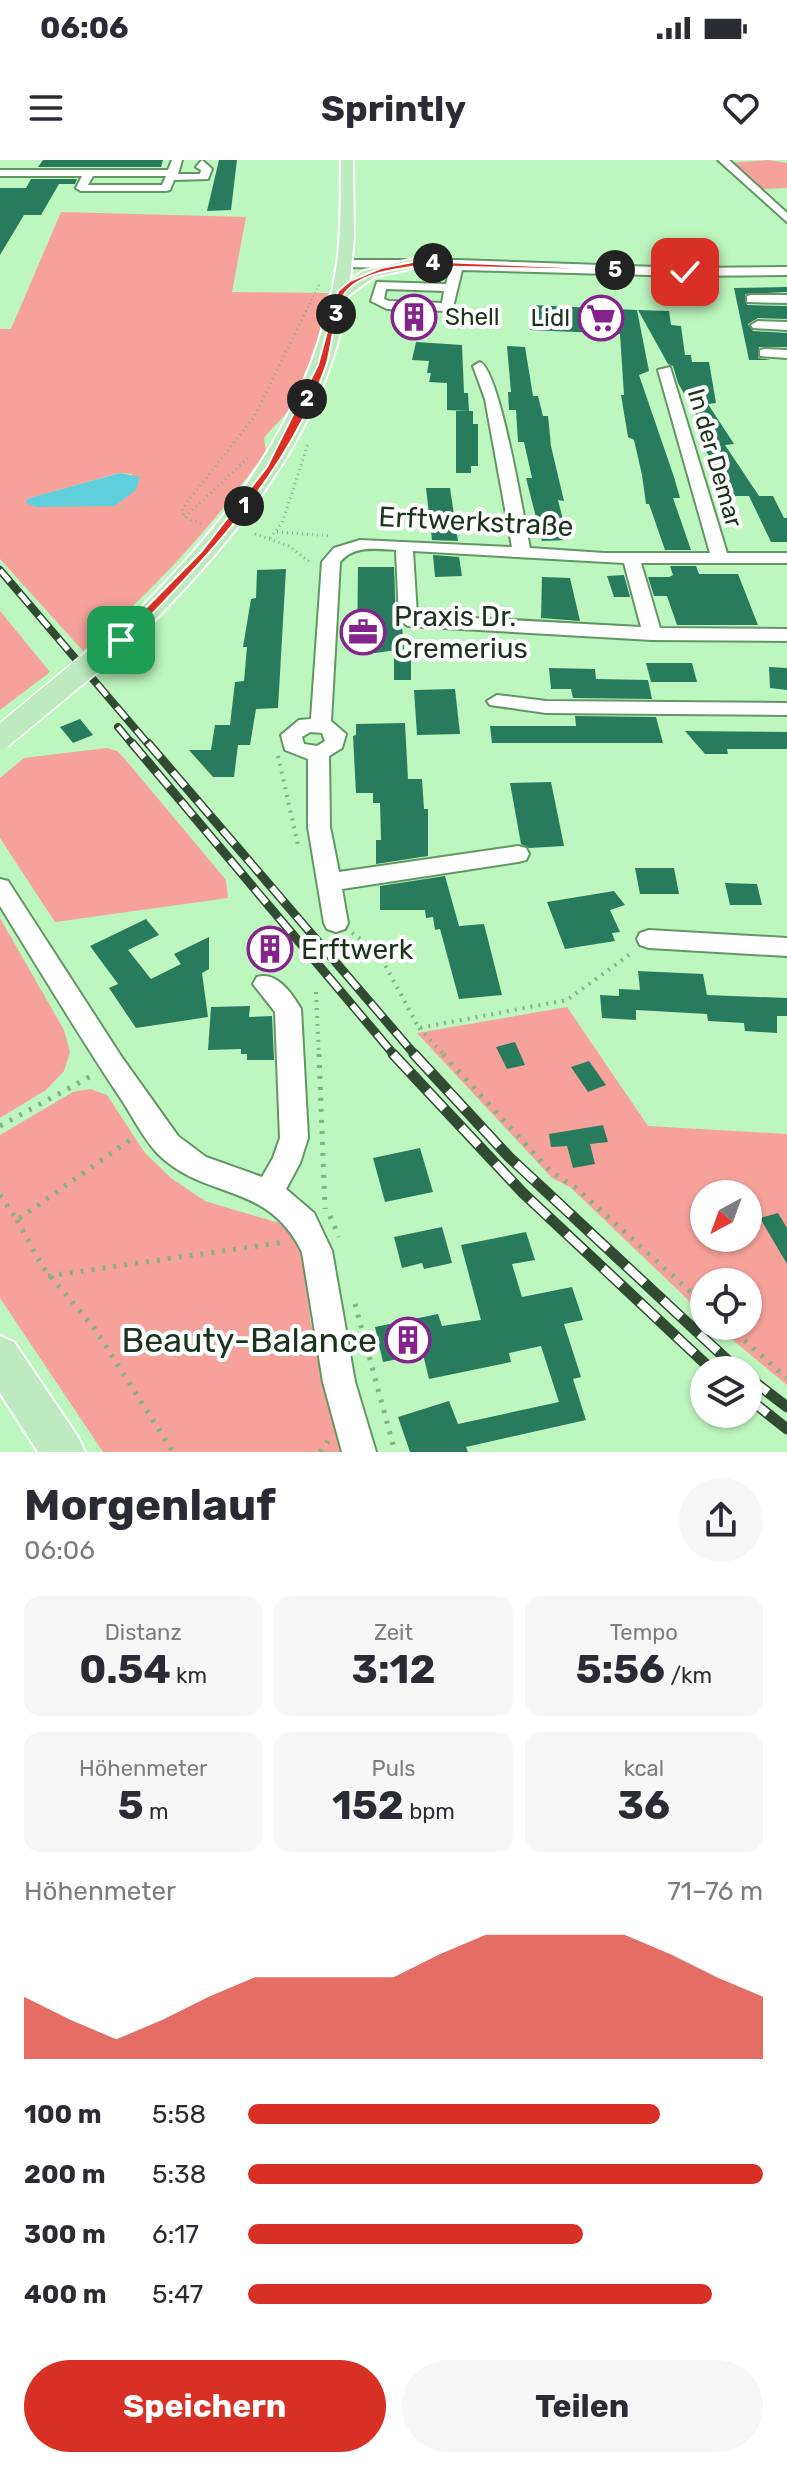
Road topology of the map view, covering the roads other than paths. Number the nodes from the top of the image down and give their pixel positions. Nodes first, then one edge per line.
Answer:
1 (177, 160) edge
2 (347, 160) edge
3 (723, 160) edge
4 (202, 163) dead end
5 (0, 173) edge
6 (89, 173) junction
7 (172, 175) junction
8 (787, 219) edge
9 (346, 263) junction
10 (418, 263) junction
11 (457, 264) junction
12 (787, 271) edge
13 (331, 286) junction
14 (452, 288) junction
15 (751, 299) dead end
16 (787, 299) edge
17 (758, 325) dead end
18 (787, 326) edge
19 (765, 353) dead end
20 (787, 354) edge
21 (480, 366) dead end
22 (665, 370) dead end
23 (404, 545) junction
24 (522, 553) junction
25 (631, 558) junction
26 (787, 558) edge
27 (720, 559) junction
28 (652, 634) junction
29 (787, 635) edge
30 (497, 701) dead end
31 (787, 709) edge
32 (316, 712) junction
33 (0, 738) edge
34 (318, 753) junction
35 (518, 854) dead end
36 (330, 882) junction
37 (0, 887) edge
38 (336, 923) road end
39 (649, 939) road end
40 (787, 947) edge
41 (266, 984) dead end
42 (268, 1192) junction
43 (0, 1356) edge
44 (63, 1452) edge
45 (359, 1452) edge

1 - 7 street
2 - 9 main road
3 - 8 street
4 - 7 street
5 - 6 street
6 - 7 street
6 - 7 street
9 - 10 street
9 - 13 main road
10 - 11 street
10 - 13 main road
11 - 12 street
11 - 14 street
13 - 33 main road, bridge
14 - 14 street
15 - 16 street
17 - 18 street
19 - 20 street
21 - 24 street
22 - 27 street, In der Demar
23 - 24 street, Erftwerkstraße
23 - 28 street
23 - 32 street, Erftwerkstraße
24 - 25 street, Erftwerkstraße
25 - 27 street, Erftwerkstraße
25 - 28 street
26 - 27 street, Erftwerkstraße
28 - 29 street
30 - 31 street
32 - 34 street, Erftwerkstraße
32 - 34 street
34 - 36 street, Erftwerkstraße
35 - 36 street
36 - 38 street, Erftwerkstraße
37 - 42 street
39 - 40 street
41 - 42 street
42 - 45 street
43 - 44 main road

